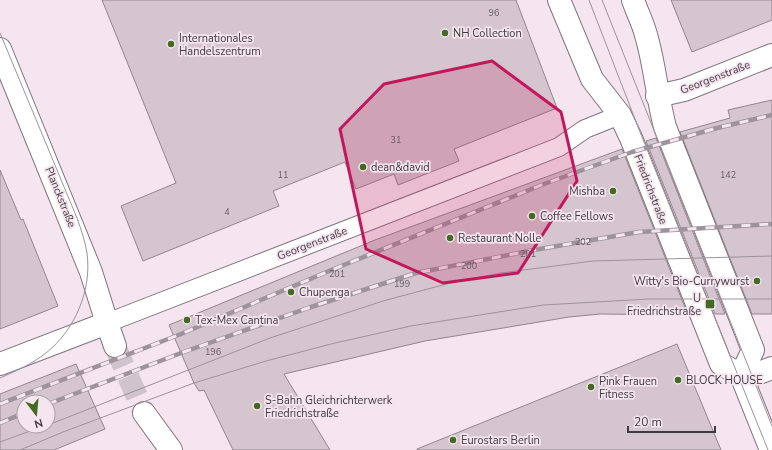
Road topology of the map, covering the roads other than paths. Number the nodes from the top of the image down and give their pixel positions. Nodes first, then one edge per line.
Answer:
1 (559, 0) edge
2 (633, 0) edge
3 (0, 49) edge
4 (772, 55) edge
5 (657, 96) junction
6 (620, 115) junction
7 (107, 323) junction
8 (115, 346) tunnel mouth
9 (0, 364) edge
10 (772, 368) edge
11 (742, 377) junction
12 (144, 413) tunnel mouth
13 (171, 450) edge
14 (772, 450) edge

1 - 6 main road, Friedrichstraße
2 - 5 main road
3 - 7 main road, Planckstraße
4 - 5 main road, Georgenstraße
5 - 11 main road
6 - 7 street, Georgenstraße
6 - 11 main road, Friedrichstraße
7 - 8 main road, Planckstraße
7 - 9 main road, Georgenstraße
10 - 11 main road
11 - 14 main road
12 - 13 main road

